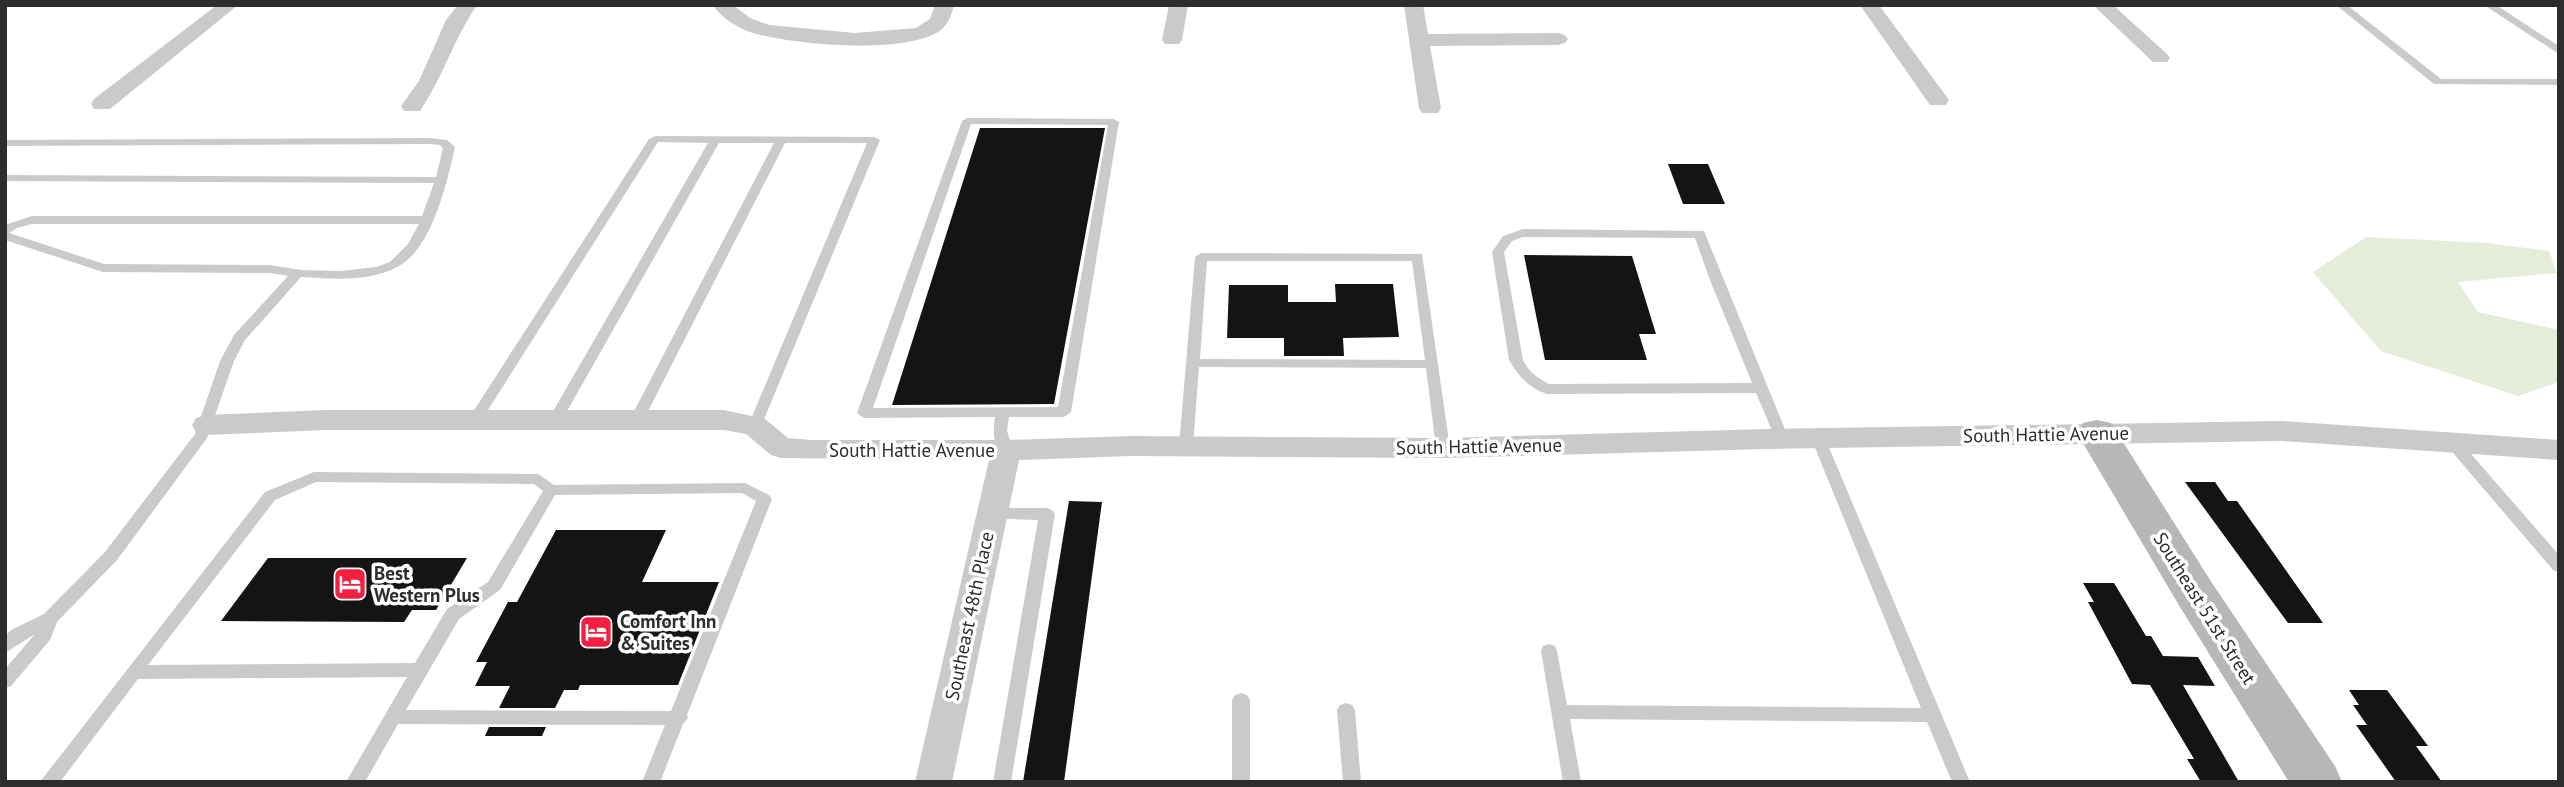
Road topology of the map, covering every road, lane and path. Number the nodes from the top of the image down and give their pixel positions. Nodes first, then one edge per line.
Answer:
1 (229, 5) edge
2 (468, 5) edge
3 (722, 5) edge
4 (945, 5) edge
5 (1180, 5) edge
6 (1413, 5) edge
7 (1869, 5) edge
8 (2102, 5) edge
9 (2341, 5) edge
10 (2488, 5) edge
11 (1558, 39) dead end
12 (1172, 40) dead end
13 (1419, 40) junction
14 (2559, 51) edge
15 (2160, 58) dead end
16 (2559, 82) edge
17 (1938, 100) dead end
18 (103, 104) dead end
19 (412, 106) dead end
20 (1430, 108) dead end
21 (716, 139) junction
22 (782, 139) junction
23 (5, 143) edge
24 (5, 178) edge
25 (440, 180) junction
26 (426, 220) junction
27 (5, 233) edge
28 (296, 275) junction
29 (1193, 363) junction
30 (1432, 364) junction
31 (1760, 388) junction
32 (1003, 412) junction
33 (555, 419) junction
34 (636, 419) junction
35 (474, 421) junction
36 (206, 425) junction
37 (755, 426) junction
38 (2097, 433) junction
39 (1818, 438) junction
40 (1782, 439) junction
41 (2453, 443) junction
42 (1186, 446) junction
43 (1443, 448) junction
44 (1006, 450) junction
45 (2559, 450) edge
46 (551, 490) junction
47 (992, 514) junction
48 (2559, 566) edge
49 (51, 619) junction
50 (5, 646) edge
51 (1549, 651) dead end
52 (420, 670) junction
53 (133, 672) junction
54 (5, 681) edge
55 (1241, 700) dead end
56 (1346, 710) dead end
57 (1560, 712) junction
58 (1933, 715) junction
59 (393, 717) junction
60 (679, 718) junction
61 (48, 782) edge
62 (355, 782) edge
63 (651, 782) edge
64 (933, 782) edge
65 (1002, 782) edge
66 (1241, 782) edge
67 (1352, 782) edge
68 (1572, 782) edge
69 (1961, 782) edge
70 (2317, 782) edge

1 - 18 street
2 - 19 street
3 - 4 street
5 - 12 street
6 - 13 street
7 - 17 street
8 - 15 street
9 - 16 lane
10 - 14 lane
11 - 13 street
13 - 20 street
21 - 22 lane
21 - 33 lane
21 - 35 lane
22 - 34 lane
22 - 37 lane
23 - 25 lane
24 - 25 lane
25 - 26 lane
26 - 27 lane
26 - 28 lane
27 - 28 lane
28 - 36 lane
29 - 30 lane
29 - 30 lane
29 - 42 lane
30 - 43 lane
31 - 31 lane
31 - 40 lane
32 - 32 lane
32 - 44 lane
33 - 34 street, South Hattie Avenue
33 - 35 street, South Hattie Avenue
34 - 37 street, South Hattie Avenue
35 - 36 street, South Hattie Avenue
36 - 49 lane
37 - 44 street, South Hattie Avenue
38 - 39 street, South Hattie Avenue
38 - 41 street, South Hattie Avenue
38 - 70 street, Southeast 51st Street
39 - 40 street, South Hattie Avenue
39 - 58 lane
40 - 43 street, South Hattie Avenue
41 - 45 street, South Hattie Avenue
41 - 48 lane
42 - 43 street, South Hattie Avenue
42 - 44 street, South Hattie Avenue
44 - 47 street, Southeast 48th Place
46 - 52 lane
46 - 53 lane
46 - 60 lane
47 - 64 street, Southeast 48th Place
47 - 65 lane
49 - 50 lane
49 - 54 lane
51 - 57 lane
52 - 53 lane
52 - 59 lane
53 - 61 lane
55 - 66 lane
56 - 67 lane
57 - 58 lane
57 - 68 lane
58 - 69 lane
59 - 60 lane
59 - 62 lane
60 - 63 lane

